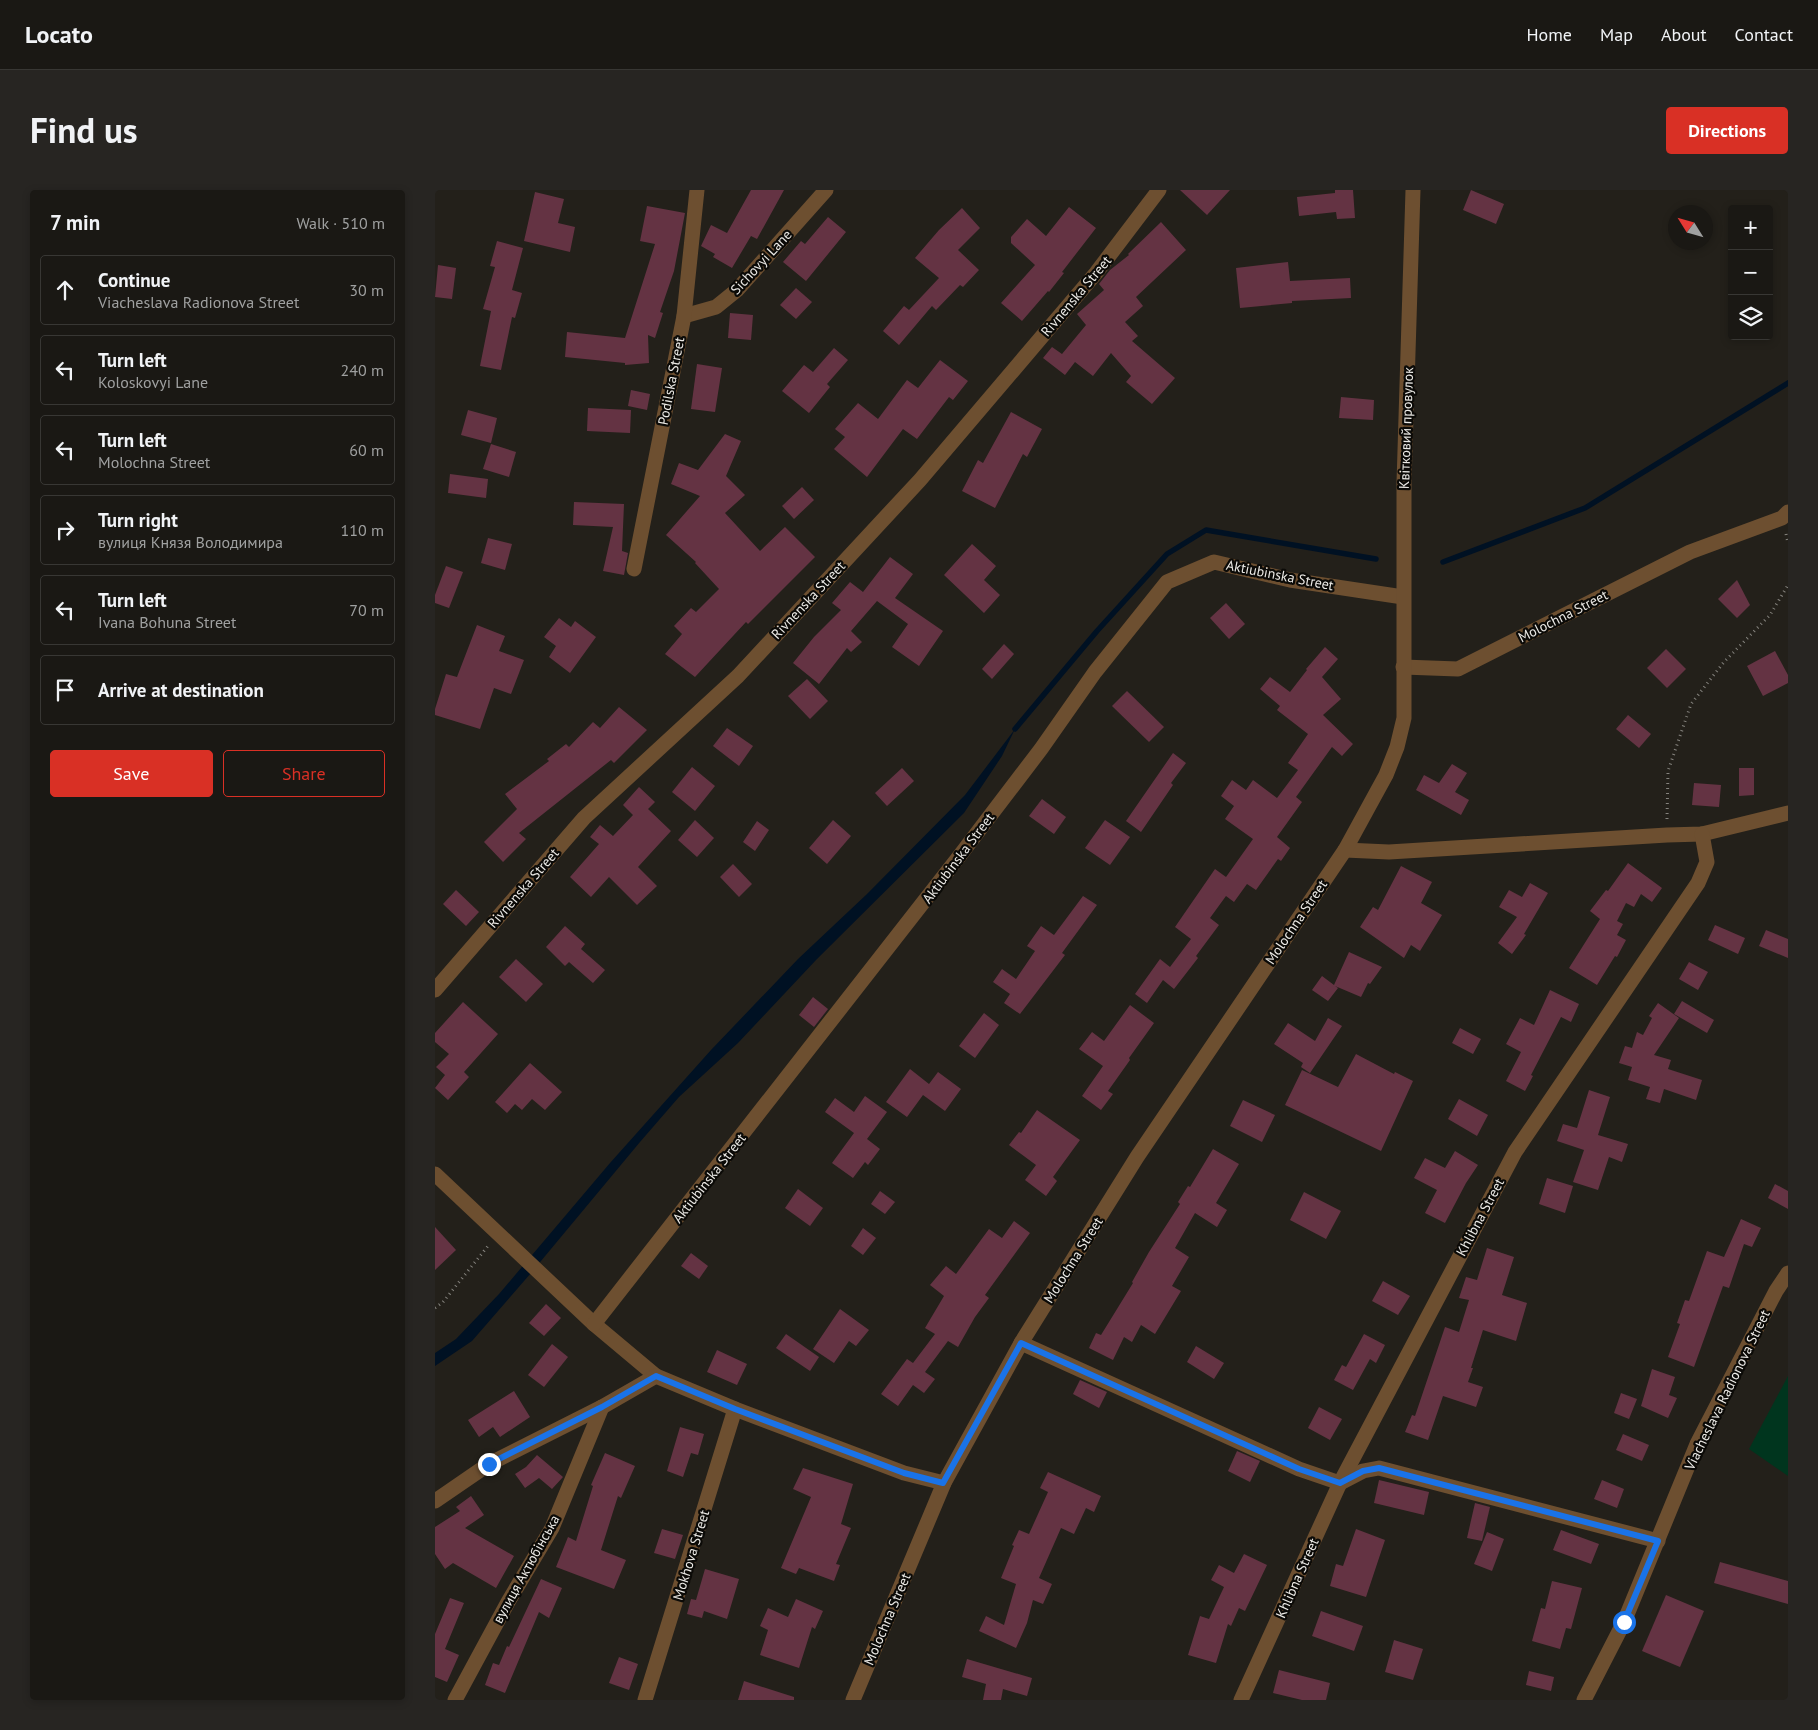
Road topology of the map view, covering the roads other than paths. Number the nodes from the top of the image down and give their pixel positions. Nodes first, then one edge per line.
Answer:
1 (697, 190) edge
2 (826, 190) edge
3 (1159, 190) edge
4 (1413, 190) edge
5 (684, 316) junction
6 (1788, 512) edge
7 (634, 569) dead end
8 (1403, 597) junction
9 (1403, 667) junction
10 (1788, 813) edge
11 (1702, 834) junction
12 (1345, 850) junction
13 (435, 990) edge
14 (435, 1174) edge
15 (1788, 1273) edge
16 (594, 1324) junction
17 (1021, 1343) junction
18 (656, 1376) junction
19 (602, 1407) junction
20 (735, 1409) junction
21 (943, 1483) junction
22 (1340, 1483) junction
23 (435, 1501) edge
24 (1658, 1541) junction
25 (455, 1700) edge
26 (645, 1700) edge
27 (853, 1700) edge
28 (1241, 1700) edge
29 (1585, 1700) edge

1 - 5 street, Podilska Street
2 - 5 street, Sichovyi Lane
3 - 13 street, Rivnenska Street
4 - 8 street, Квітковий провулок
5 - 7 street, Podilska Street
6 - 9 street, Molochna Street
8 - 9 street, Квітковий провулок
8 - 16 street, Aktiubinska Street
9 - 12 street, Molochna Street
10 - 11 street
11 - 12 street
11 - 22 street, Khlibna Street
12 - 17 street, Molochna Street
14 - 16 street
15 - 24 street, Viacheslava Radionova Street
16 - 18 street
17 - 21 street, Molochna Street
17 - 22 street
18 - 19 street
18 - 20 street
19 - 23 street
19 - 25 street, вулиця Актюбінська
20 - 21 street
20 - 26 street, Mokhova Street
21 - 27 street, Molochna Street
22 - 24 street
22 - 28 street, Khlibna Street
24 - 29 street, Viacheslava Radionova Street

